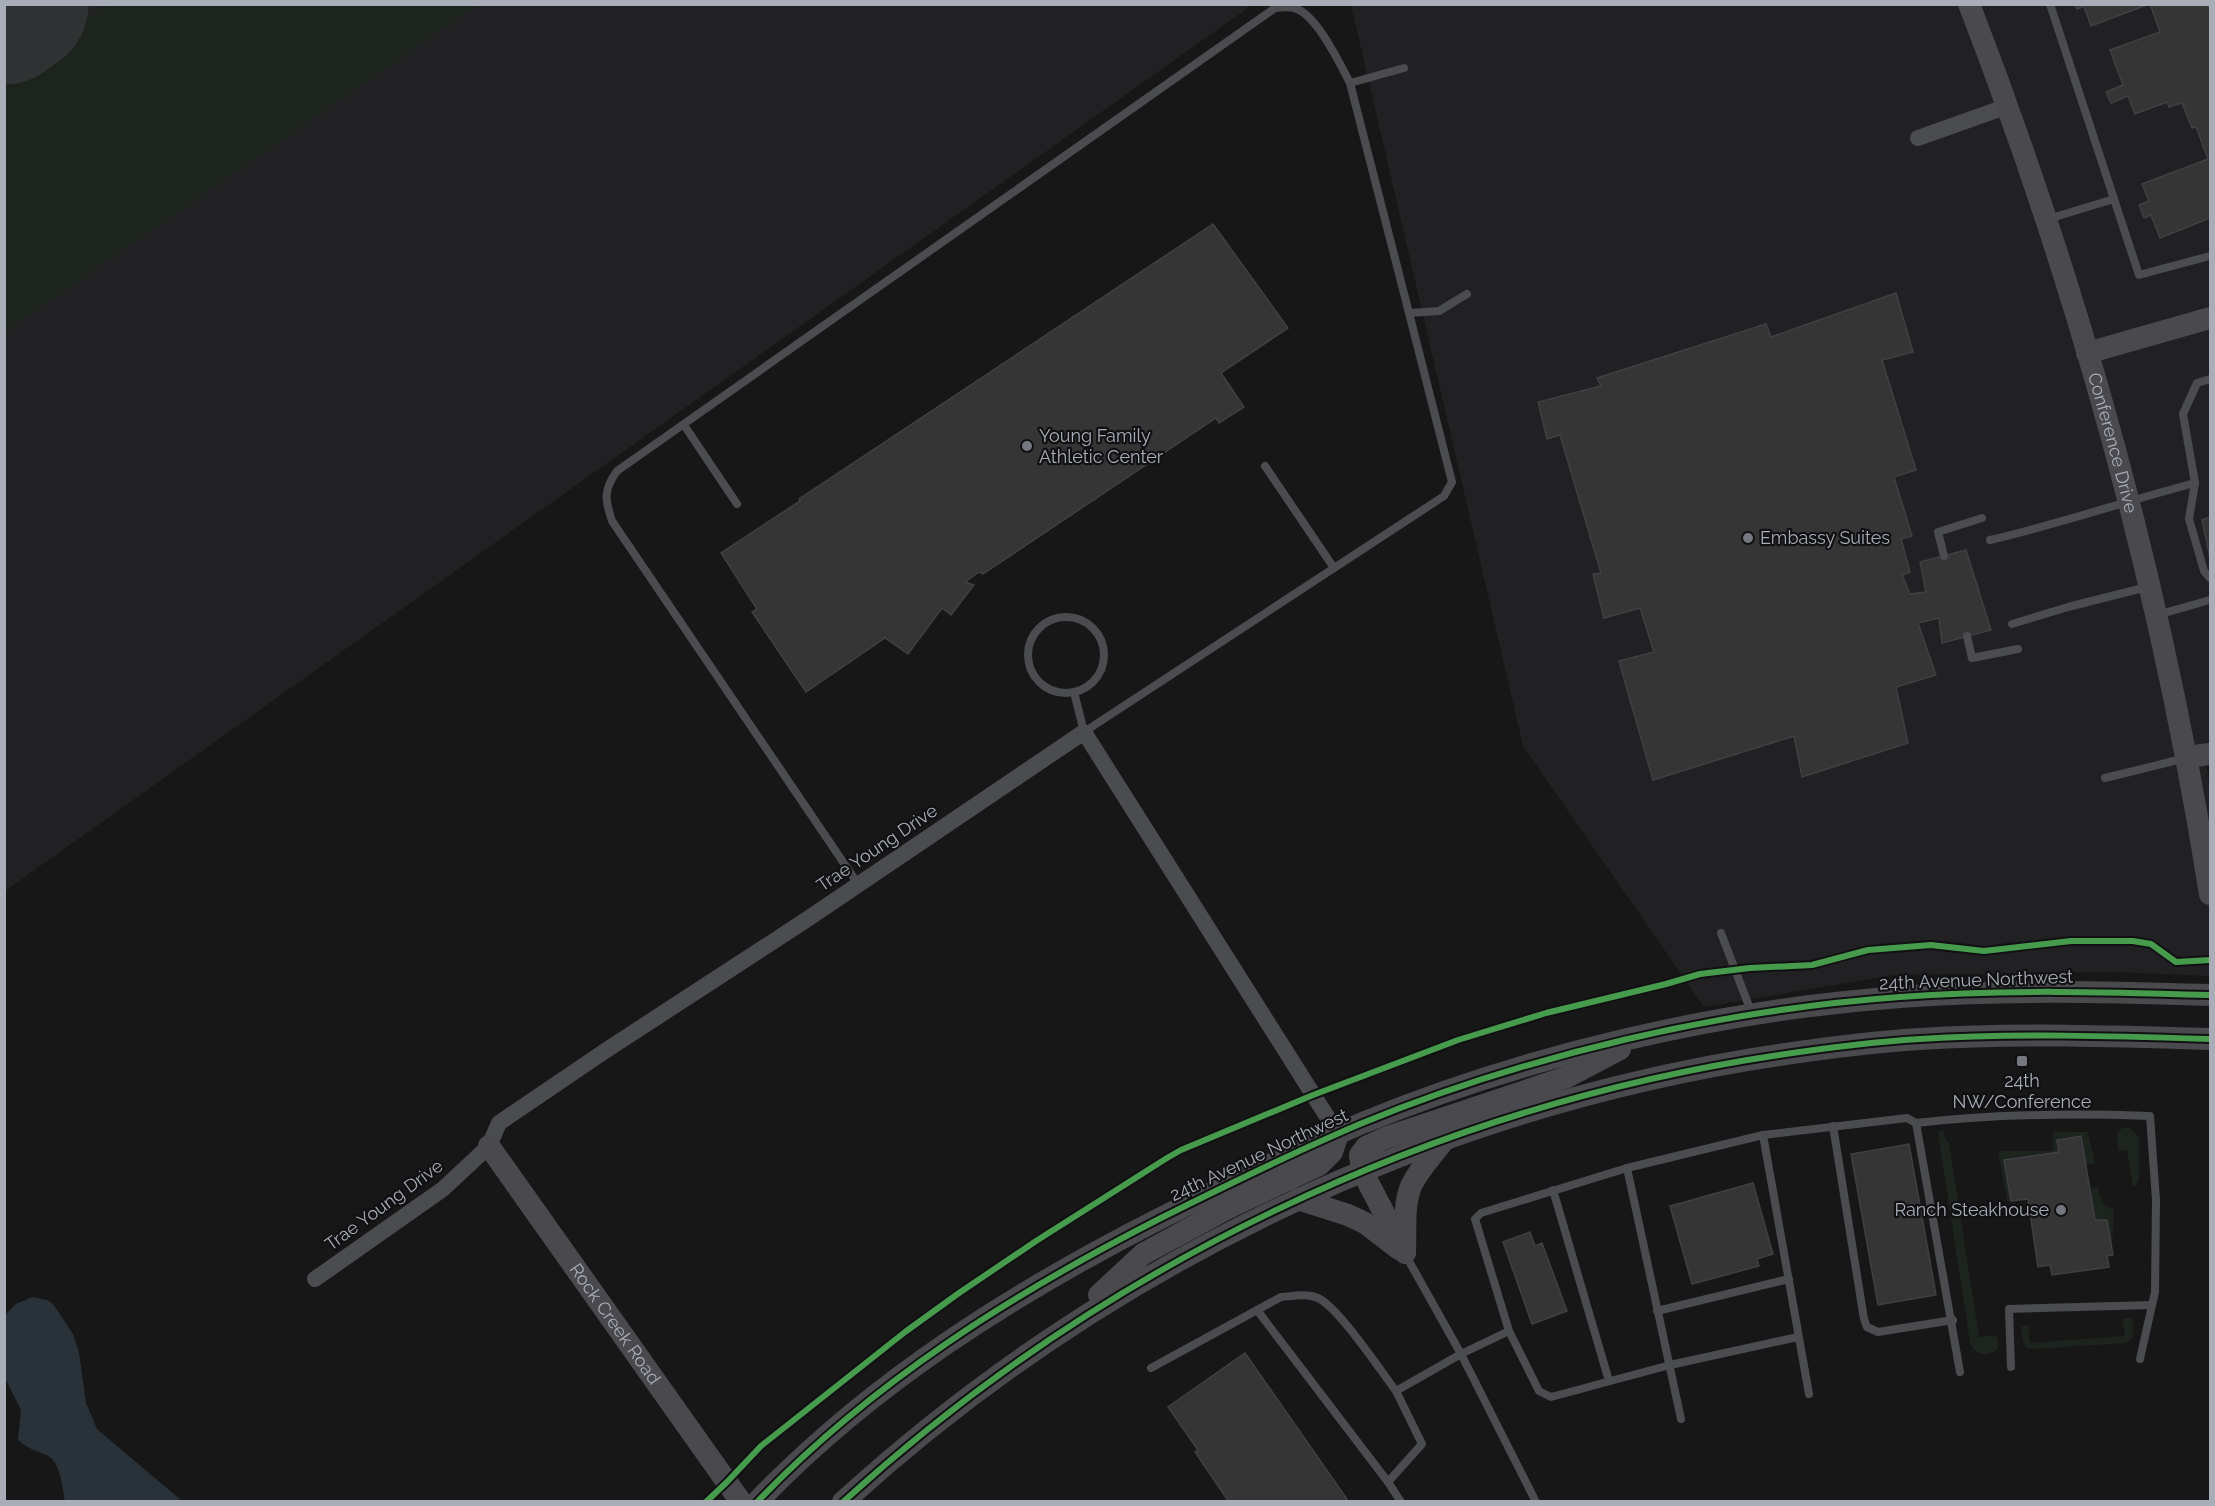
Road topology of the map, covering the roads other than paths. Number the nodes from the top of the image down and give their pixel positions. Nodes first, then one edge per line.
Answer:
1 (1969, 4) edge
2 (2050, 4) edge
3 (1404, 69) dead end
4 (1350, 83) junction
5 (2008, 106) junction
6 (1918, 138) dead end
7 (2114, 199) junction
8 (2045, 219) junction
9 (2211, 256) edge
10 (1467, 294) dead end
11 (1409, 313) junction
12 (2211, 318) edge
13 (2087, 353) junction
14 (2211, 380) edge
15 (684, 425) junction
16 (1265, 466) dead end
17 (2195, 483) junction
18 (2128, 500) junction
19 (736, 504) dead end
20 (1982, 518) dead end
21 (1990, 540) dead end
22 (1944, 556) dead end
23 (1334, 568) junction
24 (2211, 578) edge
25 (2150, 587) junction
26 (2211, 600) edge
27 (2156, 615) junction
28 (2012, 624) dead end
29 (1967, 636) dead end
30 (2018, 649) dead end
31 (1074, 692) junction
32 (1084, 732) junction
33 (2211, 754) edge
34 (2186, 757) junction
35 (2105, 778) dead end
36 (858, 884) junction
37 (2211, 894) edge
38 (1721, 933) dead end
39 (2211, 995) edge
40 (1752, 1014) junction
41 (1648, 1035) junction
42 (2211, 1039) edge
43 (1916, 1122) junction
44 (1833, 1126) junction
45 (1338, 1134) junction
46 (1763, 1136) junction
47 (1445, 1139) junction
48 (489, 1146) junction
49 (1627, 1168) junction
50 (1362, 1171) junction
51 (1553, 1190) junction
52 (1298, 1199) junction
53 (1405, 1253) junction
54 (315, 1279) dead end
55 (1789, 1279) junction
56 (2152, 1305) junction
57 (1257, 1310) junction
58 (1658, 1311) junction
59 (1953, 1320) junction
60 (1509, 1331) junction
61 (1053, 1336) junction
62 (1798, 1337) junction
63 (1461, 1354) junction
64 (2140, 1359) dead end
65 (1670, 1365) junction
66 (1151, 1368) dead end
67 (2011, 1368) dead end
68 (1960, 1372) dead end
69 (1609, 1381) junction
70 (1396, 1392) junction
71 (1809, 1394) dead end
72 (1682, 1419) dead end
73 (1388, 1482) junction
74 (741, 1502) edge
75 (757, 1502) edge
76 (843, 1502) edge
77 (1401, 1502) edge
78 (1536, 1502) edge

1 - 5 main road, Conference Drive
2 - 7 lane
3 - 4 lane
4 - 11 lane
4 - 15 lane
5 - 6 street
5 - 8 main road, Conference Drive
7 - 8 lane
7 - 9 lane
8 - 13 main road, Conference Drive
10 - 11 lane
11 - 23 lane
12 - 13 main road
13 - 18 main road, Conference Drive
14 - 17 lane
15 - 19 lane
15 - 36 lane
16 - 23 lane
17 - 18 lane
17 - 24 lane
18 - 21 lane
18 - 25 main road, Conference Drive
20 - 22 lane
23 - 32 lane
25 - 27 main road, Conference Drive
25 - 28 lane
26 - 27 lane
27 - 34 main road, Conference Drive
29 - 30 lane
31 - 31 lane
31 - 32 lane
32 - 36 street, Trae Young Drive
32 - 45 street
33 - 34 main road
34 - 35 lane
34 - 37 main road, Conference Drive
36 - 48 street, Trae Young Drive
38 - 40 lane
39 - 40 main road, 24th Avenue Northwest
40 - 41 main road, 24th Avenue Northwest
41 - 45 main road, 24th Avenue Northwest
41 - 50 main road
42 - 47 main road
43 - 44 lane
43 - 56 lane
43 - 59 lane
44 - 46 lane
44 - 59 lane
45 - 61 main road
45 - 75 main road, 24th Avenue Northwest
46 - 49 lane
46 - 55 lane
47 - 50 main road
47 - 53 main road
48 - 54 street, Trae Young Drive
48 - 74 main road, Rock Creek Road
49 - 51 lane
49 - 58 lane
50 - 52 main road
50 - 53 main road
51 - 60 lane
51 - 69 lane
52 - 53 main road
52 - 61 main road
53 - 63 lane
55 - 58 lane
55 - 62 lane
56 - 64 lane
56 - 67 lane
57 - 66 lane
57 - 70 lane
57 - 73 lane
58 - 65 lane
59 - 68 lane
60 - 63 lane
60 - 69 lane
61 - 76 main road
62 - 65 lane
62 - 71 lane
63 - 70 lane
63 - 78 lane
65 - 69 lane
65 - 72 lane
70 - 73 lane
73 - 77 lane

